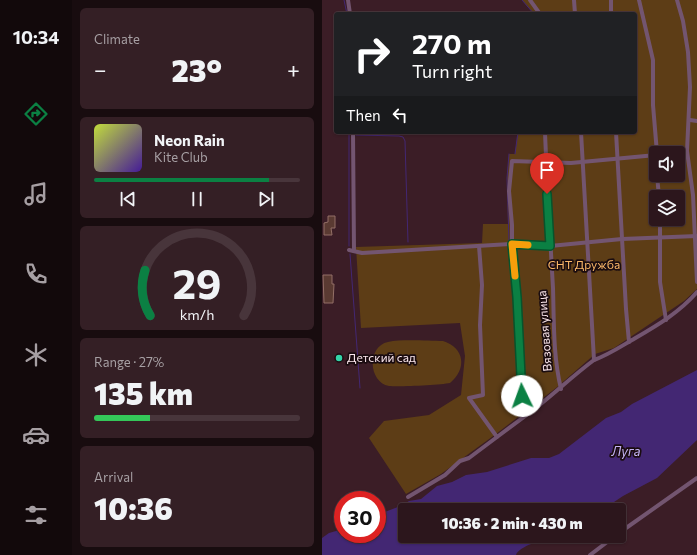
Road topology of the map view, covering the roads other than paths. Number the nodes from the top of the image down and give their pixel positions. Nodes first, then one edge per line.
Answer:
1 (348, 0) edge
2 (530, 0) edge
3 (574, 0) edge
4 (611, 0) edge
5 (639, 0) edge
6 (677, 0) edge
7 (350, 12) edge
8 (539, 12) edge
9 (575, 12) edge
10 (611, 12) edge
11 (690, 120) junction
12 (697, 121) edge
13 (352, 134) edge
14 (546, 134) edge
15 (581, 134) edge
16 (616, 134) edge
17 (656, 146) edge
18 (687, 151) joint
19 (649, 155) edge
20 (618, 159) junction
21 (547, 162) junction
22 (583, 162) junction
23 (660, 226) edge
24 (696, 236) edge
25 (659, 237) junction
26 (622, 239) junction
27 (586, 242) junction
28 (512, 244) junction
29 (479, 246) junction
30 (550, 247) junction
31 (697, 282) edge
32 (697, 292) edge
33 (666, 320) junction
34 (629, 342) junction
35 (594, 360) junction
36 (561, 389) junction
37 (528, 414) junction
38 (496, 437) junction
39 (697, 478) edge
40 (408, 497) dead end
41 (626, 528) edge
42 (606, 543) edge
43 (590, 555) edge

1 - 7 street
2 - 8 street
3 - 9 street
4 - 10 street
5 - 17 street
6 - 11 street
11 - 12 street
11 - 18 street
13 - 29 street
14 - 21 street, Вязовая улица
15 - 22 street
16 - 20 street
18 - 24 street
19 - 20 street
20 - 22 street
20 - 26 street
21 - 22 street
21 - 28 street
21 - 30 street, Вязовая улица
22 - 27 street
23 - 25 street
24 - 25 street
24 - 31 street
25 - 26 street
25 - 33 street
26 - 27 street
26 - 34 street
27 - 30 street
27 - 35 street
28 - 29 street
28 - 30 street
28 - 37 street
29 - 38 street
30 - 36 street, Вязовая улица
32 - 33 street
33 - 34 street
34 - 35 street
35 - 36 street
36 - 37 street
37 - 38 street
38 - 40 street
39 - 41 street
42 - 43 street

